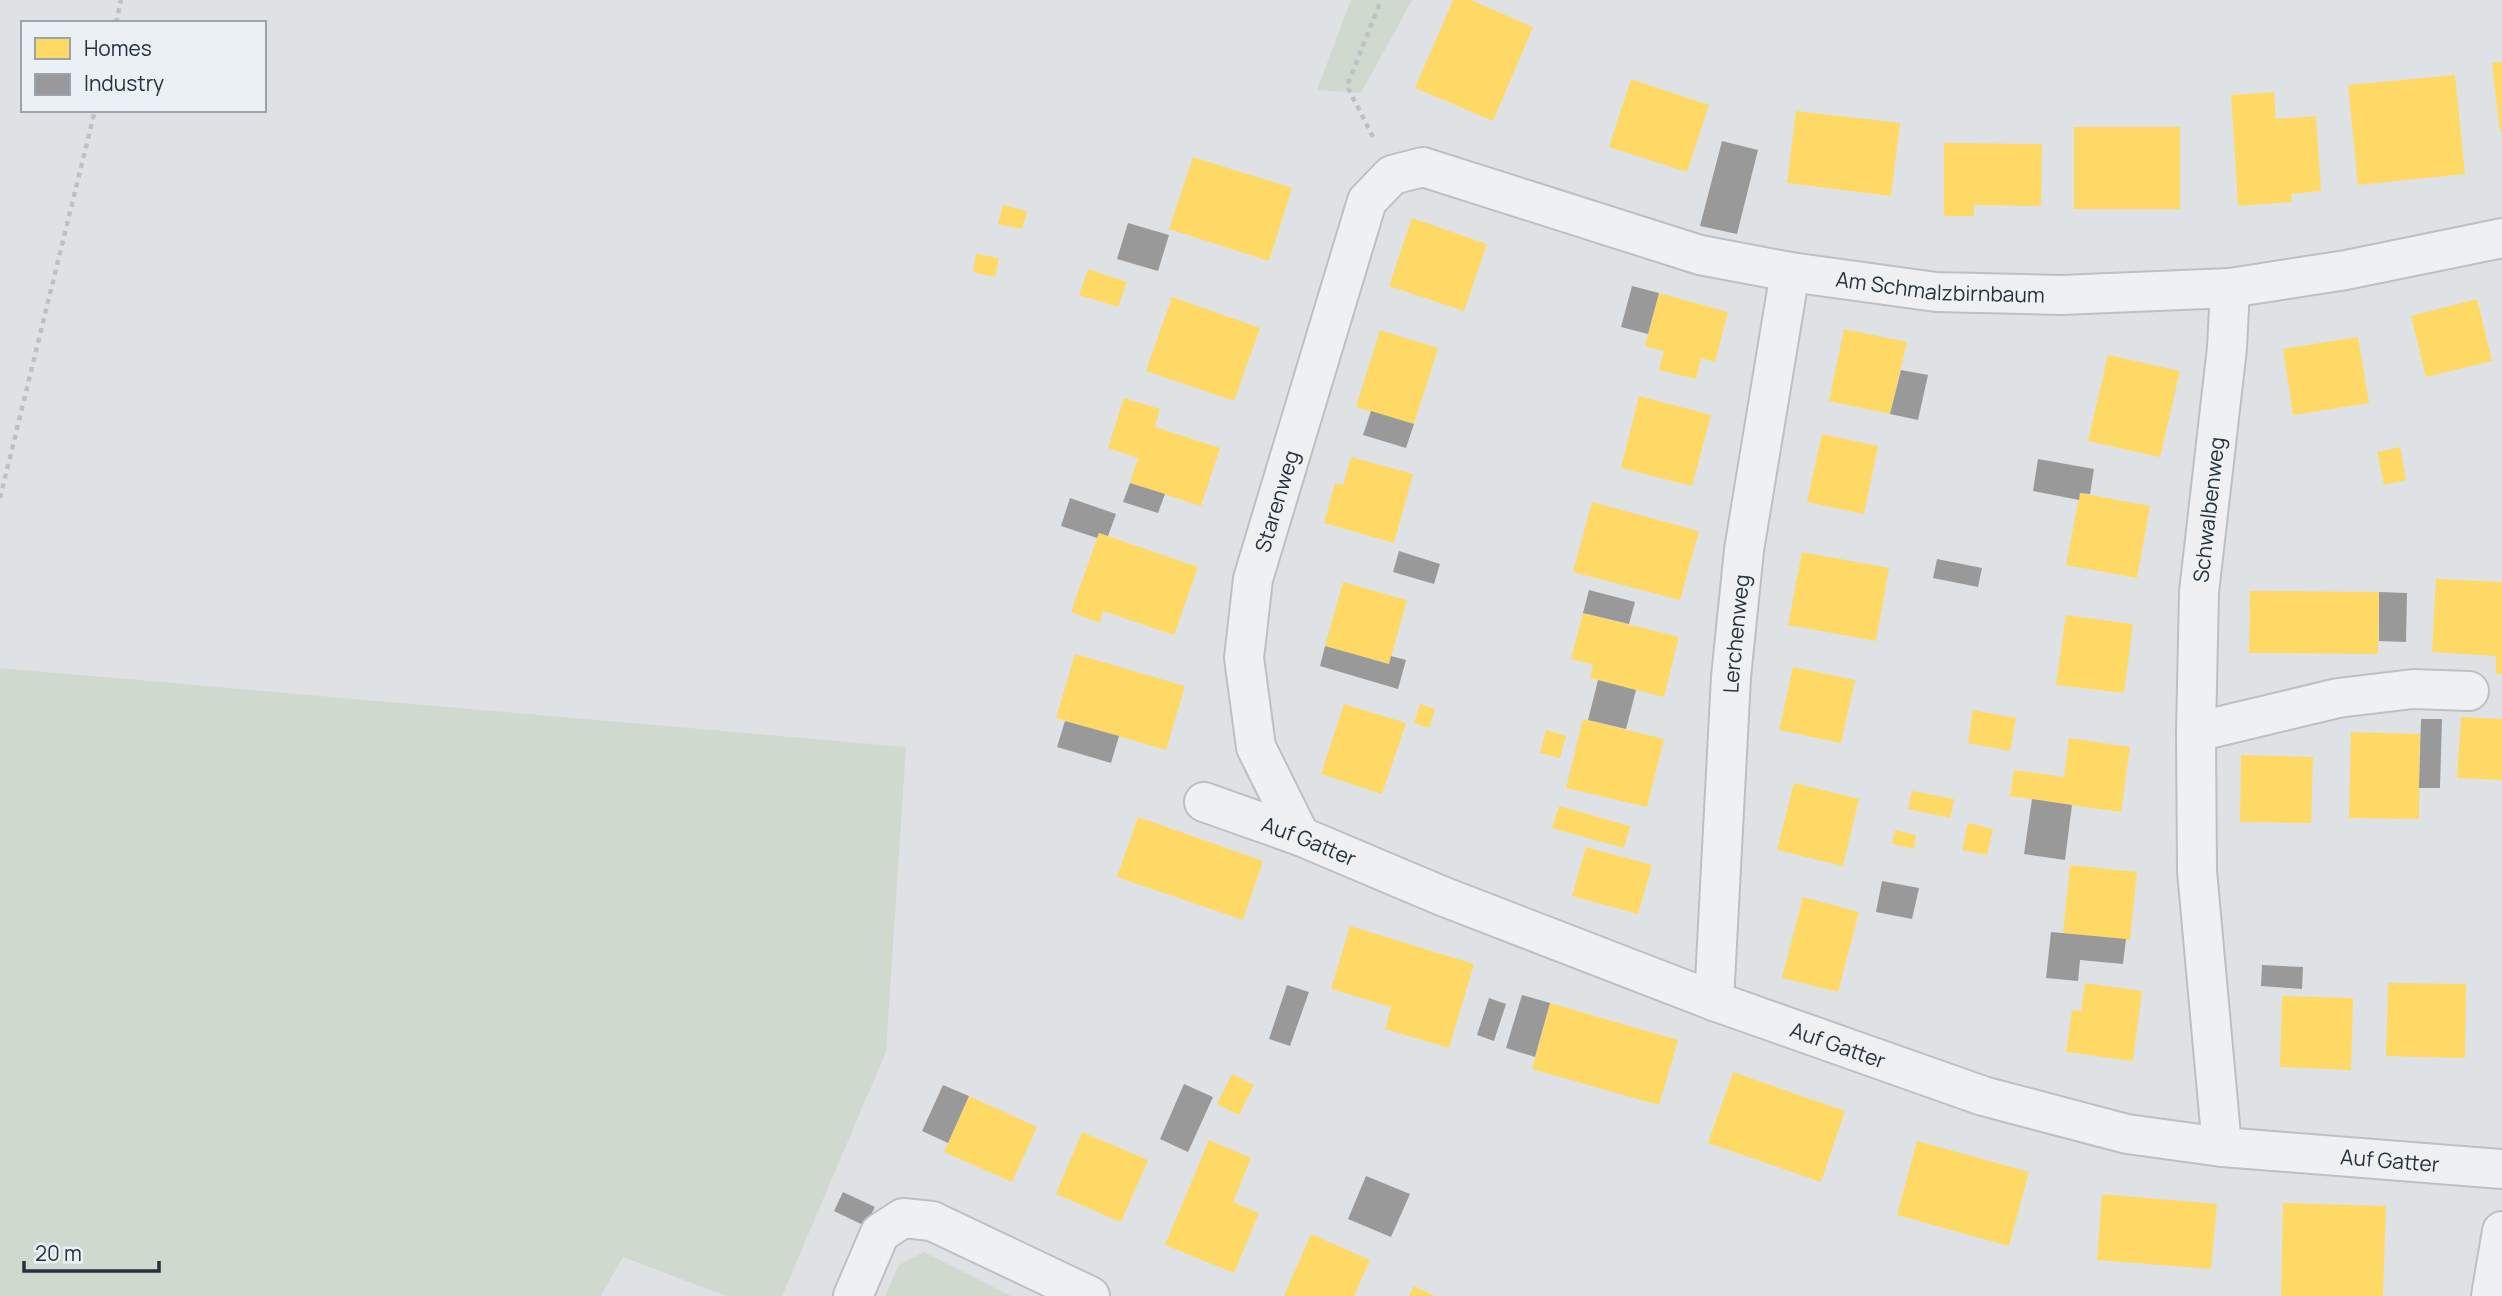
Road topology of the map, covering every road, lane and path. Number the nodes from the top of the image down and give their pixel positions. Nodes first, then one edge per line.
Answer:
1 (121, 0) edge
2 (1381, 0) edge
3 (116, 21) edge
4 (95, 112) edge
5 (1392, 175) junction
6 (2502, 238) edge
7 (1790, 272) junction
8 (2230, 288) junction
9 (0, 498) edge
10 (2469, 691) dead end
11 (2196, 732) junction
12 (1204, 802) dead end
13 (1300, 836) junction
14 (1714, 1001) junction
15 (2222, 1147) junction
16 (2502, 1169) edge
17 (2502, 1231) edge
18 (853, 1296) edge
19 (1090, 1296) edge
20 (2491, 1296) edge

1 - 3 path
2 - 5 path
4 - 9 path
5 - 7 street, Am Schmalzbirnbaum
5 - 13 street, Starenweg
6 - 8 street, Am Schmalzbirnbaum
7 - 8 street, Am Schmalzbirnbaum
7 - 14 street, Lerchenweg
8 - 11 street, Schwalbenweg
10 - 11 street
11 - 15 street, Schwalbenweg
12 - 13 street, Auf Gatter
13 - 14 street, Auf Gatter
14 - 15 street, Auf Gatter
15 - 16 street, Auf Gatter
17 - 20 street
18 - 19 street

